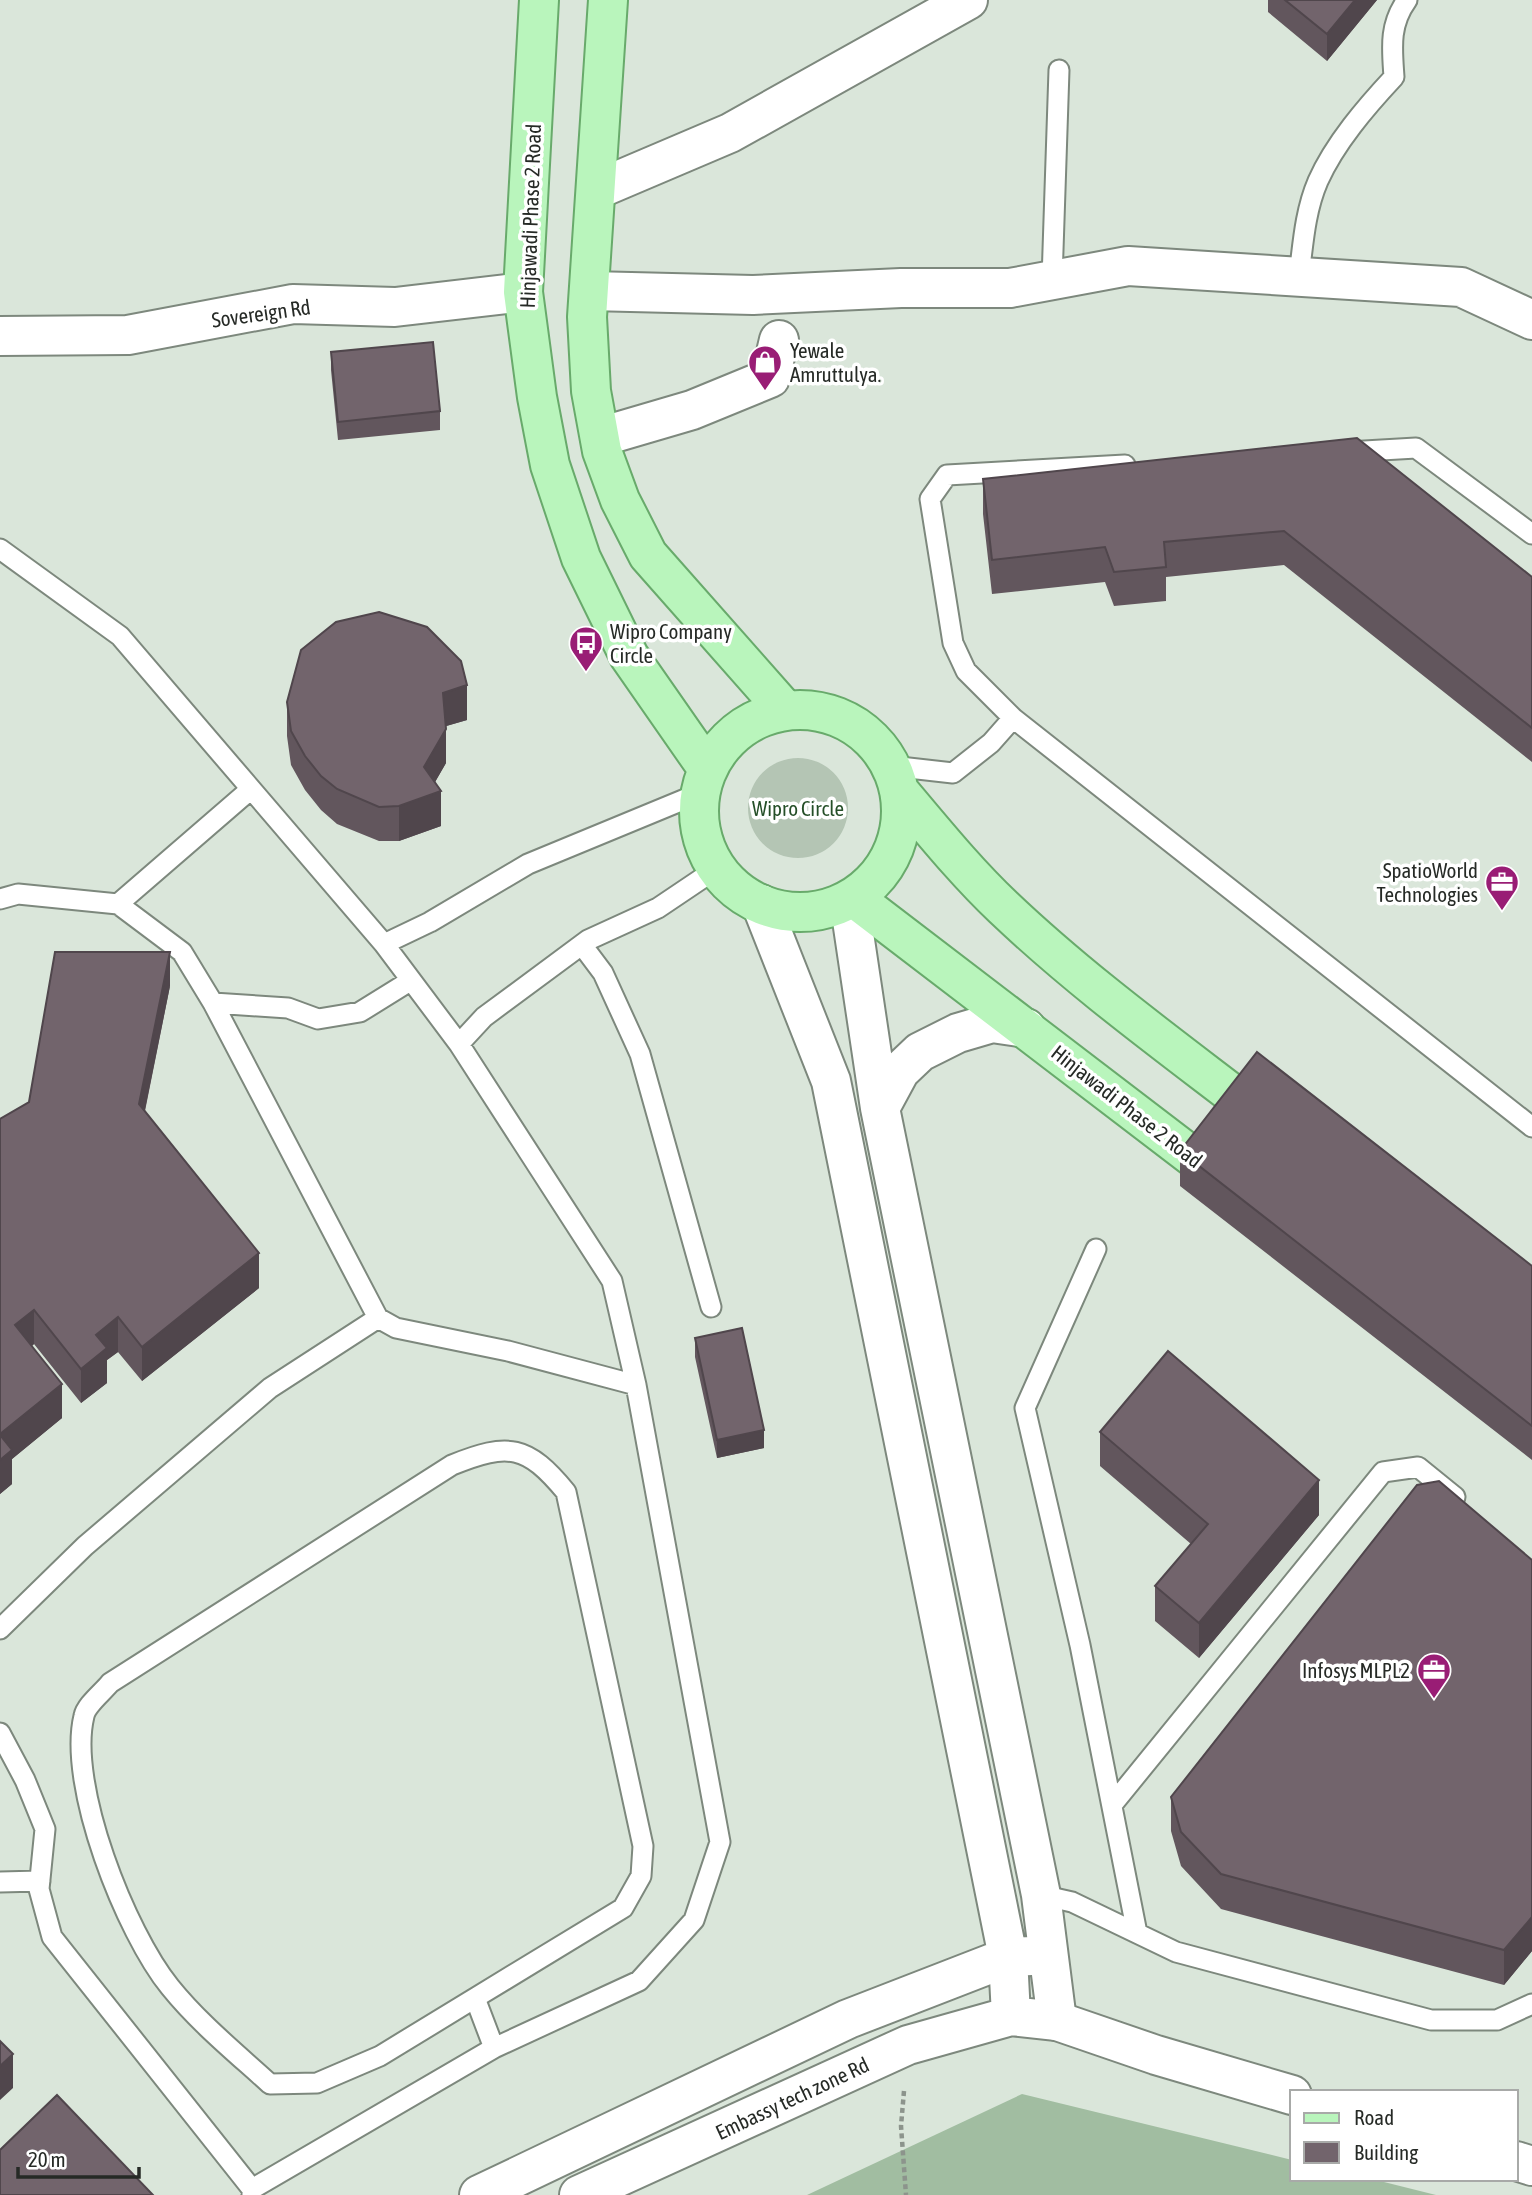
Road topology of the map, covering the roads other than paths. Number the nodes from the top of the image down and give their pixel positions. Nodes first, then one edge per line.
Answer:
1 (539, 0) edge
2 (608, 0) edge
3 (968, 0) edge
4 (1407, 0) edge
5 (1059, 70) dead end
6 (596, 190) junction
7 (1299, 276) junction
8 (1052, 280) junction
9 (590, 290) junction
10 (523, 292) junction
11 (1532, 320) edge
12 (0, 336) edge
13 (779, 340) dead end
14 (600, 437) junction
15 (1334, 453) edge
16 (1140, 464) edge
17 (1532, 534) edge
18 (0, 549) edge
19 (785, 710) junction
20 (1013, 718) junction
21 (896, 779) junction
22 (703, 780) junction
23 (251, 789) junction
24 (716, 869) junction
25 (0, 899) edge
26 (851, 899) junction
27 (118, 904) junction
28 (761, 904) junction
29 (384, 944) junction
30 (582, 945) junction
31 (410, 981) junction
32 (213, 1003) junction
33 (1026, 1028) junction
34 (459, 1044) junction
35 (880, 1108) junction
36 (1532, 1127) edge
37 (1302, 1147) edge
38 (1256, 1206) edge
39 (1096, 1248) dead end
40 (711, 1307) dead end
41 (378, 1318) junction
42 (636, 1385) junction
43 (1470, 1510) edge
44 (0, 1629) edge
45 (0, 1733) edge
46 (1112, 1805) junction
47 (40, 1881) junction
48 (0, 1882) edge
49 (1041, 1895) junction
50 (1137, 1933) junction
51 (1051, 1955) junction
52 (1008, 1957) junction
53 (475, 1997) junction
54 (1532, 2004) edge
55 (1011, 2016) junction
56 (1057, 2021) junction
57 (494, 2048) junction
58 (1290, 2094) edge
59 (252, 2192) edge
60 (479, 2195) edge
61 (579, 2195) edge

1 - 10 main road, Hinjawadi Phase 2 Road
2 - 6 main road
3 - 6 street
4 - 7 lane
5 - 8 lane
6 - 9 main road
7 - 8 street
7 - 11 street
8 - 9 street
9 - 14 main road
10 - 12 street, Sovereign Rd
10 - 22 main road, Hinjawadi Phase 2 Road
13 - 14 street
14 - 19 main road
15 - 17 lane
16 - 20 lane
18 - 23 lane
19 - 21 main road
19 - 22 main road
20 - 21 lane
20 - 36 lane
21 - 26 main road
21 - 37 main road
22 - 24 main road
22 - 29 lane
23 - 27 lane
23 - 29 lane
24 - 28 main road
24 - 30 lane
25 - 27 lane
26 - 28 main road
26 - 33 main road, Hinjawadi Phase 2 Road
26 - 35 street
27 - 32 lane
28 - 52 street
29 - 31 lane
30 - 34 lane
30 - 40 lane
31 - 32 lane
31 - 34 lane
32 - 41 lane
33 - 35 street
33 - 38 main road, Hinjawadi Phase 2 Road
34 - 42 lane
35 - 49 street
39 - 46 lane
41 - 42 lane
41 - 44 lane
42 - 57 lane
43 - 46 lane
45 - 47 lane
46 - 50 lane
47 - 48 lane
47 - 59 lane
49 - 50 lane
49 - 51 street
50 - 54 lane
51 - 52 street
51 - 56 street
52 - 55 street
52 - 60 street
53 - 53 lane
53 - 57 lane
55 - 56 street
55 - 61 street, Embassy tech zone Rd
56 - 58 street
57 - 59 lane

